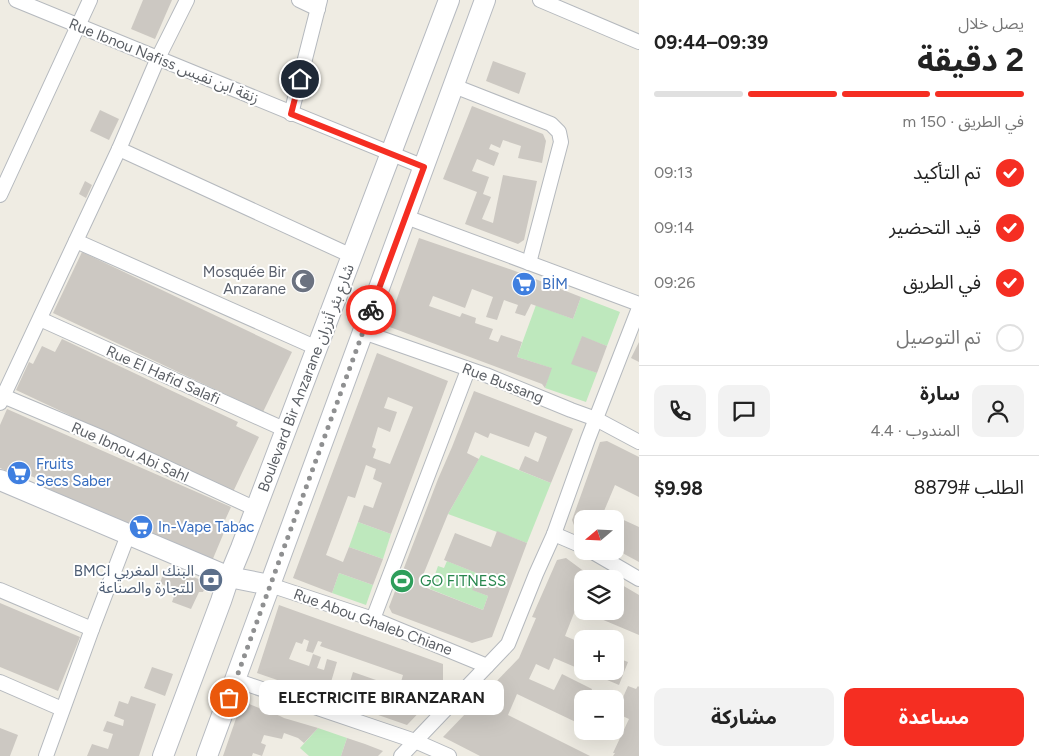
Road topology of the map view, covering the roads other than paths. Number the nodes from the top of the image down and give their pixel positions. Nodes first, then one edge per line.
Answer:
1 (16, 0) edge
2 (90, 0) edge
3 (187, 0) edge
4 (299, 0) edge
5 (449, 0) edge
6 (486, 0) edge
7 (540, 0) edge
8 (319, 5) edge
9 (78, 26) junction
10 (639, 42) edge
11 (158, 58) junction
12 (454, 86) junction
13 (291, 114) junction
14 (119, 148) junction
15 (391, 154) junction
16 (424, 167) junction
17 (0, 195) edge
18 (406, 218) junction
19 (76, 241) junction
20 (352, 256) junction
21 (528, 263) junction
22 (639, 304) edge
23 (639, 308) edge
24 (40, 319) junction
25 (363, 332) junction
26 (317, 348) junction
27 (468, 370) junction
28 (2, 400) edge
29 (596, 419) junction
30 (286, 430) junction
31 (639, 442) edge
32 (0, 480) edge
33 (256, 509) junction
34 (554, 534) junction
35 (128, 535) junction
36 (574, 543) edge
37 (606, 560) edge
38 (229, 576) junction
39 (639, 579) edge
40 (270, 585) junction
41 (0, 590) edge
42 (373, 619) junction
43 (92, 628) junction
44 (486, 666) junction
45 (235, 680) junction
46 (0, 682) edge
47 (62, 709) junction
48 (415, 741) junction
49 (46, 756) edge
50 (163, 756) edge
51 (207, 756) edge
52 (401, 756) edge
53 (449, 756) edge

1 - 9 street, Rue Ibnou Nafiss زنقة ابن نفيس
2 - 9 street
3 - 11 street
4 - 8 street
5 - 15 main road, Boulevard Bir Anzarane شارع بئر أنزران
6 - 12 main road
7 - 10 street
8 - 13 street
9 - 11 street, Rue Ibnou Nafiss زنقة ابن نفيس
9 - 17 street
11 - 13 street, Rue Ibnou Nafiss زنقة ابن نفيس
11 - 14 street
12 - 16 main road
12 - 21 street
13 - 15 street, Rue Ibnou Nafiss زنقة ابن نفيس
14 - 19 street
14 - 20 street
15 - 16 street, Rue Ibnou Nafiss زنقة ابن نفيس
15 - 20 main road, Boulevard Bir Anzarane شارع بئر أنزران
16 - 18 main road
18 - 21 street
18 - 25 main road
19 - 24 street
19 - 26 street
20 - 26 main road, Boulevard Bir Anzarane شارع بئر أنزران
21 - 22 street
23 - 29 street
24 - 28 street
24 - 30 street, Rue El Hafid Salafi
25 - 27 street, Rue Bussang
25 - 40 main road
26 - 30 main road, Boulevard Bir Anzarane شارع بئر أنزران
27 - 29 street, Rue Bussang
27 - 42 street
28 - 33 street, Rue Ibnou Abi Sahl
29 - 31 street, Rue Bussang
29 - 34 street
30 - 33 main road, Boulevard Bir Anzarane شارع بئر أنزران
32 - 35 main road, Rue Abou Ghaleb Chiane
33 - 38 main road, Boulevard Bir Anzarane شارع بئر أنزران
34 - 36 street
34 - 44 street
35 - 38 main road, Rue Abou Ghaleb Chiane
35 - 43 street
37 - 39 street
38 - 40 main road, Rue Abou Ghaleb Chiane
38 - 50 main road, Boulevard Bir Anzarane شارع بئر أنزران
40 - 42 street, Rue Abou Ghaleb Chiane
40 - 45 main road
41 - 43 street
42 - 44 street, Rue Abou Ghaleb Chiane
43 - 47 street
44 - 48 street
45 - 48 street
45 - 51 main road
46 - 47 street
47 - 49 street
48 - 52 street
48 - 53 street

